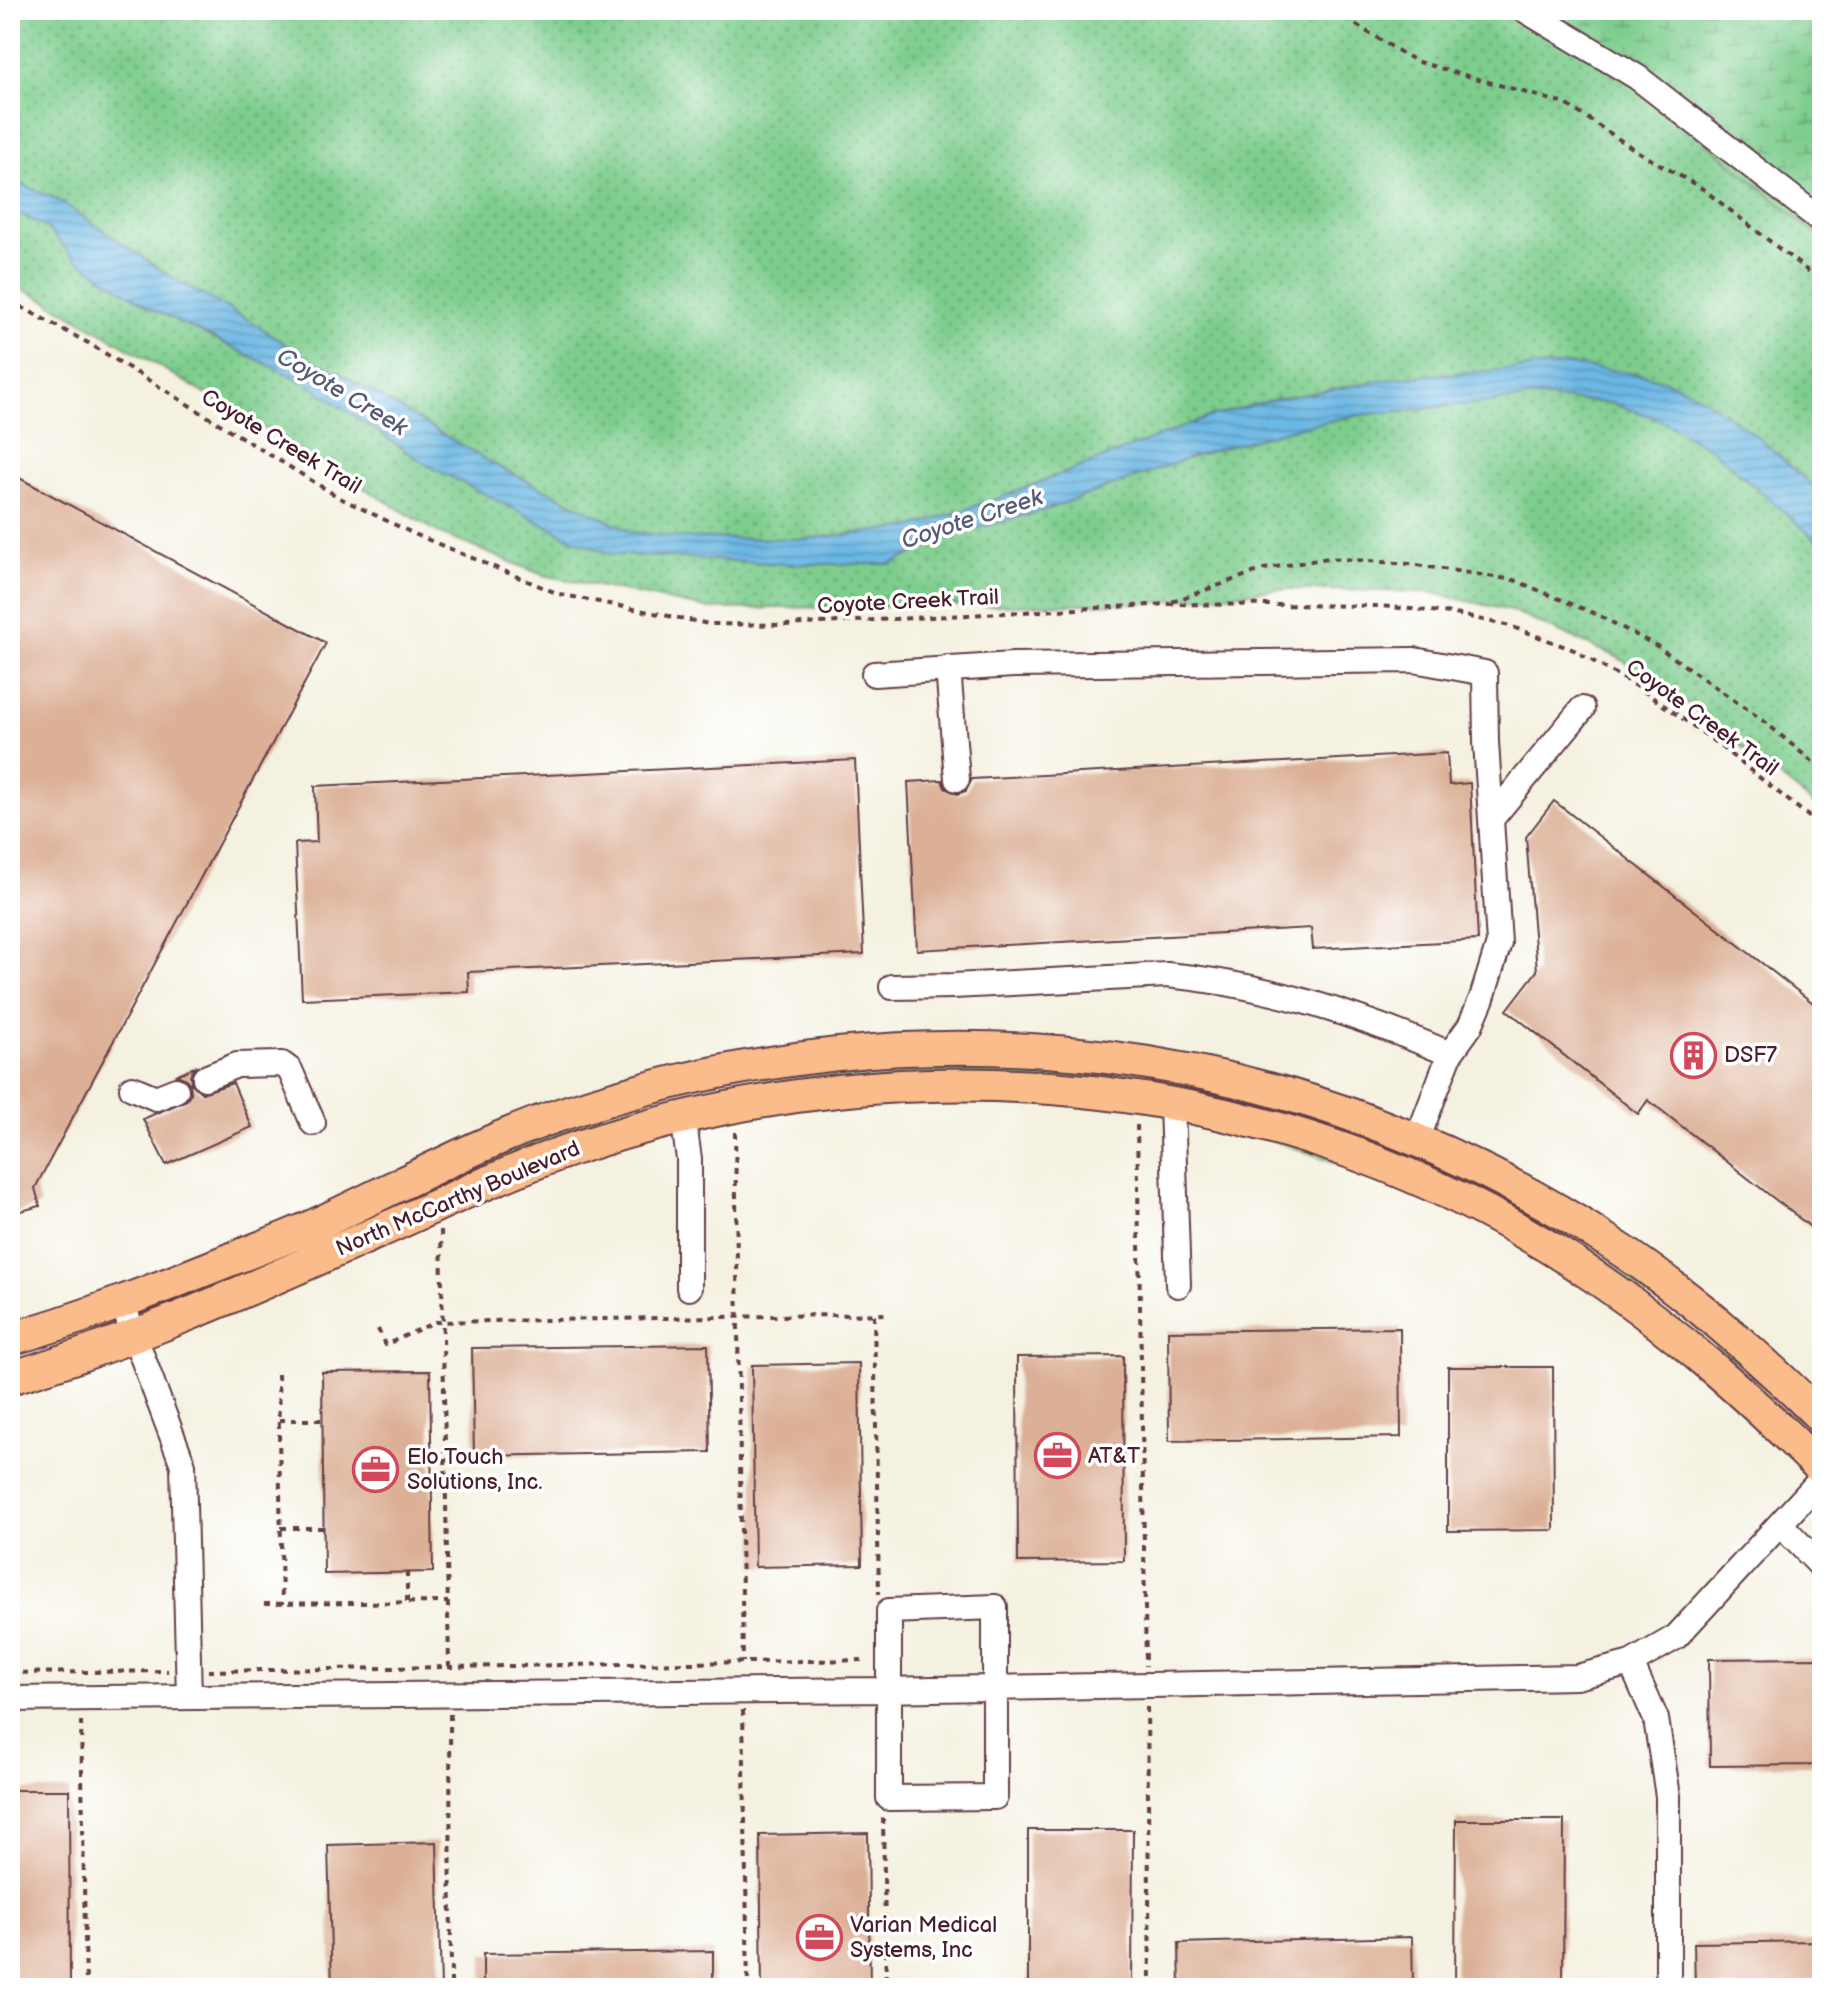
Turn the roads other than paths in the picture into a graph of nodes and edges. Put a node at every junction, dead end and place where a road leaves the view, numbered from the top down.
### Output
1 (1525, 10) edge
2 (1822, 221) edge
3 (948, 668) junction
4 (874, 674) dead end
5 (1582, 709) dead end
6 (957, 779) dead end
7 (1492, 818) junction
8 (892, 987) dead end
9 (1450, 1054) junction
10 (205, 1078) dead end
11 (132, 1088) dead end
12 (176, 1090) dead end
13 (1172, 1116) junction
14 (313, 1123) dead end
15 (685, 1130) junction
16 (1417, 1140) junction
17 (1178, 1285) dead end
18 (689, 1288) dead end
19 (122, 1303) junction
20 (134, 1337) junction
21 (10, 1339) edge
22 (10, 1378) edge
23 (1822, 1418) edge
24 (1822, 1469) edge
25 (1822, 1478) edge
26 (1781, 1525) junction
27 (1822, 1567) edge
28 (1631, 1663) junction
29 (995, 1688) junction
30 (890, 1689) junction
31 (189, 1697) junction
32 (10, 1699) edge
33 (1668, 1988) edge

1 - 2 lane
3 - 4 lane
3 - 6 lane
3 - 7 lane
5 - 7 lane
7 - 9 lane
8 - 9 lane
9 - 16 lane
10 - 14 lane
11 - 12 lane
13 - 15 main road, North McCarthy Boulevard
13 - 17 lane
13 - 24 main road, North McCarthy Boulevard
15 - 18 lane
15 - 20 main road, North McCarthy Boulevard
16 - 19 main road, North McCarthy Boulevard
16 - 23 main road, North McCarthy Boulevard
19 - 20 lane
19 - 21 main road, North McCarthy Boulevard
20 - 22 main road, North McCarthy Boulevard
20 - 31 lane
25 - 26 lane
26 - 27 lane
26 - 28 lane
28 - 29 lane
28 - 33 lane
29 - 30 lane
29 - 30 lane
29 - 30 lane
30 - 31 lane
31 - 32 lane

